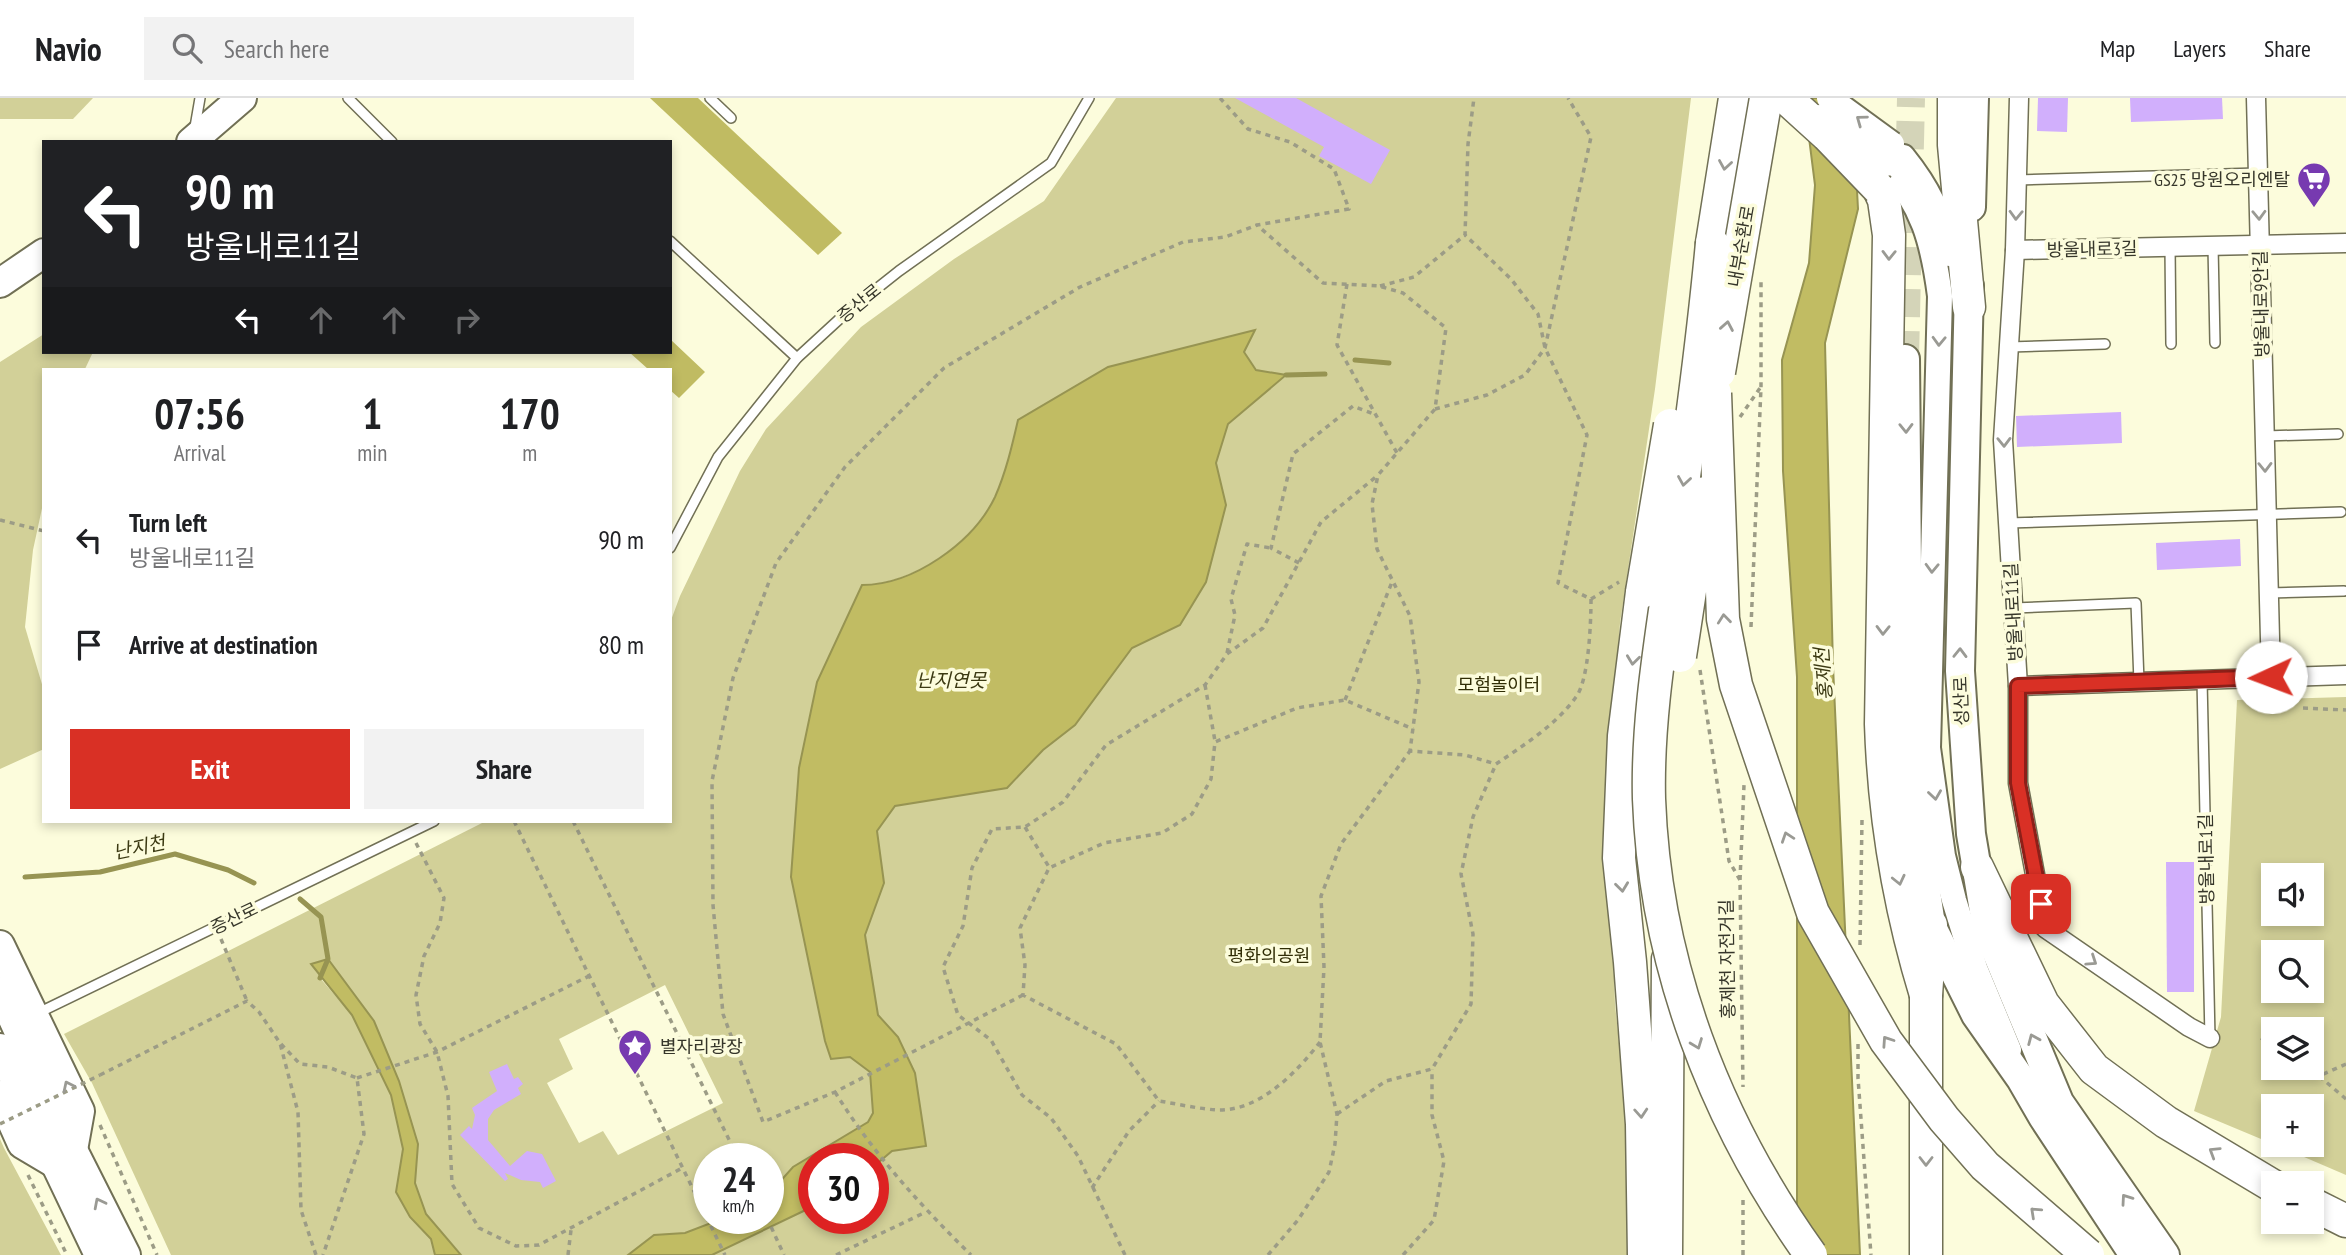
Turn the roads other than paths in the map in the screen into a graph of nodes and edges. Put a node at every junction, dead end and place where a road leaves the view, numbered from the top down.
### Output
1 (200, 98) edge
2 (242, 98) edge
3 (348, 98) edge
4 (710, 98) edge
5 (1089, 98) edge
6 (1735, 98) edge
7 (1766, 98) edge
8 (1786, 98) edge
9 (1829, 98) edge
10 (1954, 98) edge
11 (1974, 98) edge
12 (2019, 98) edge
13 (2256, 98) edge
14 (731, 118) dead end
15 (191, 140) edge
16 (192, 140) edge
17 (390, 140) edge
18 (1886, 165) junction
19 (2258, 173) junction
20 (2017, 180) junction
21 (672, 243) edge
22 (1713, 243) junction
23 (2346, 243) edge
24 (2213, 246) junction
25 (2260, 246) junction
26 (2169, 247) junction
27 (2015, 250) junction
28 (42, 254) edge
29 (0, 283) edge
30 (1969, 307) junction
31 (2215, 343) dead end
32 (2105, 344) dead end
33 (2171, 344) dead end
34 (2009, 346) junction
35 (797, 358) junction
36 (1905, 359) tunnel mouth
37 (1715, 393) junction
38 (2338, 434) dead end
39 (2265, 436) junction
40 (1967, 443) junction
41 (2341, 512) dead end
42 (2267, 514) junction
43 (2008, 523) junction
44 (672, 544) edge
45 (2344, 591) dead end
46 (2269, 593) junction
47 (2013, 608) junction
48 (2346, 675) edge
49 (2271, 677) junction
50 (2202, 680) junction
51 (2139, 682) junction
52 (2018, 686) junction
53 (430, 823) edge
54 (1977, 867) junction
55 (1931, 925) junction
56 (0, 945) edge
57 (0, 991) edge
58 (1926, 995) junction
59 (34, 1015) junction
60 (2210, 1038) joint
61 (0, 1048) edge
62 (2021, 1079) junction
63 (0, 1095) edge
64 (63, 1157) junction
65 (2261, 1179) edge
66 (2324, 1211) edge
67 (2346, 1221) edge
68 (99, 1255) edge
69 (126, 1255) edge
70 (1644, 1255) edge
71 (1666, 1255) edge
72 (1811, 1255) edge
73 (1926, 1255) edge
74 (2088, 1255) edge
75 (2134, 1255) edge
76 (2165, 1255) edge

1 - 15 lane
2 - 16 main road
3 - 17 lane
4 - 14 lane
5 - 35 lane, 증산로
6 -> 22 highway, 내부순환로
37 -> 7 highway, 내부순환로, bridge
8 - 18 highway, bridge
18 -> 9 main road, bridge
10 - 30 highway
11 - 30 main road, 성산로
12 - 20 street, 방울내로11길
13 - 19 street, 방울내로9안길
18 - 40 main road
18 -> 58 highway
18 -> 62 main road
19 - 20 lane
19 -> 25 street, 방울내로9안길
20 -> 27 street, 방울내로11길
21 - 35 lane
22 -> 70 highway, bridge
22 -> 72 highway, bridge
23 - 25 street, 방울내로3길
24 - 25 street, 방울내로3길
24 - 26 street, 방울내로3길
24 - 31 lane
25 - 39 street, 방울내로9안길
26 - 27 street, 방울내로3길
26 - 33 lane
27 - 34 street, 방울내로11길
28 - 29 main road
30 - 40 main road, 성산로
32 - 34 lane
34 -> 43 street, 방울내로11길
35 - 44 lane, 증산로
36 -> 55 main road
37 - 71 highway, bridge
74 -> 37 highway, bridge
38 - 39 lane
39 -> 42 street, 방울내로9안길
54 -> 40 main road, 성산로
41 - 42 lane
42 - 43 lane
42 - 46 street, 방울내로9안길
43 - 47 street, 방울내로11길
45 - 46 lane
46 - 49 street, 방울내로9안길
47 - 51 lane
47 - 52 street, 방울내로11길
48 - 49 street
49 - 50 street
50 - 51 street
50 - 60 lane, 방울내로1길
51 - 52 street
52 -> 60 street, 방울내로11길
53 - 59 lane, 증산로
65 -> 54 highway
76 -> 54 main road, 성산로
55 - 58 highway
55 - 62 main road
56 - 59 main road
57 - 64 main road
58 -> 73 highway
64 -> 59 main road
61 - 64 main road
62 - 75 main road
63 - 64 main road
64 - 68 main road
69 -> 64 main road
66 - 67 highway

